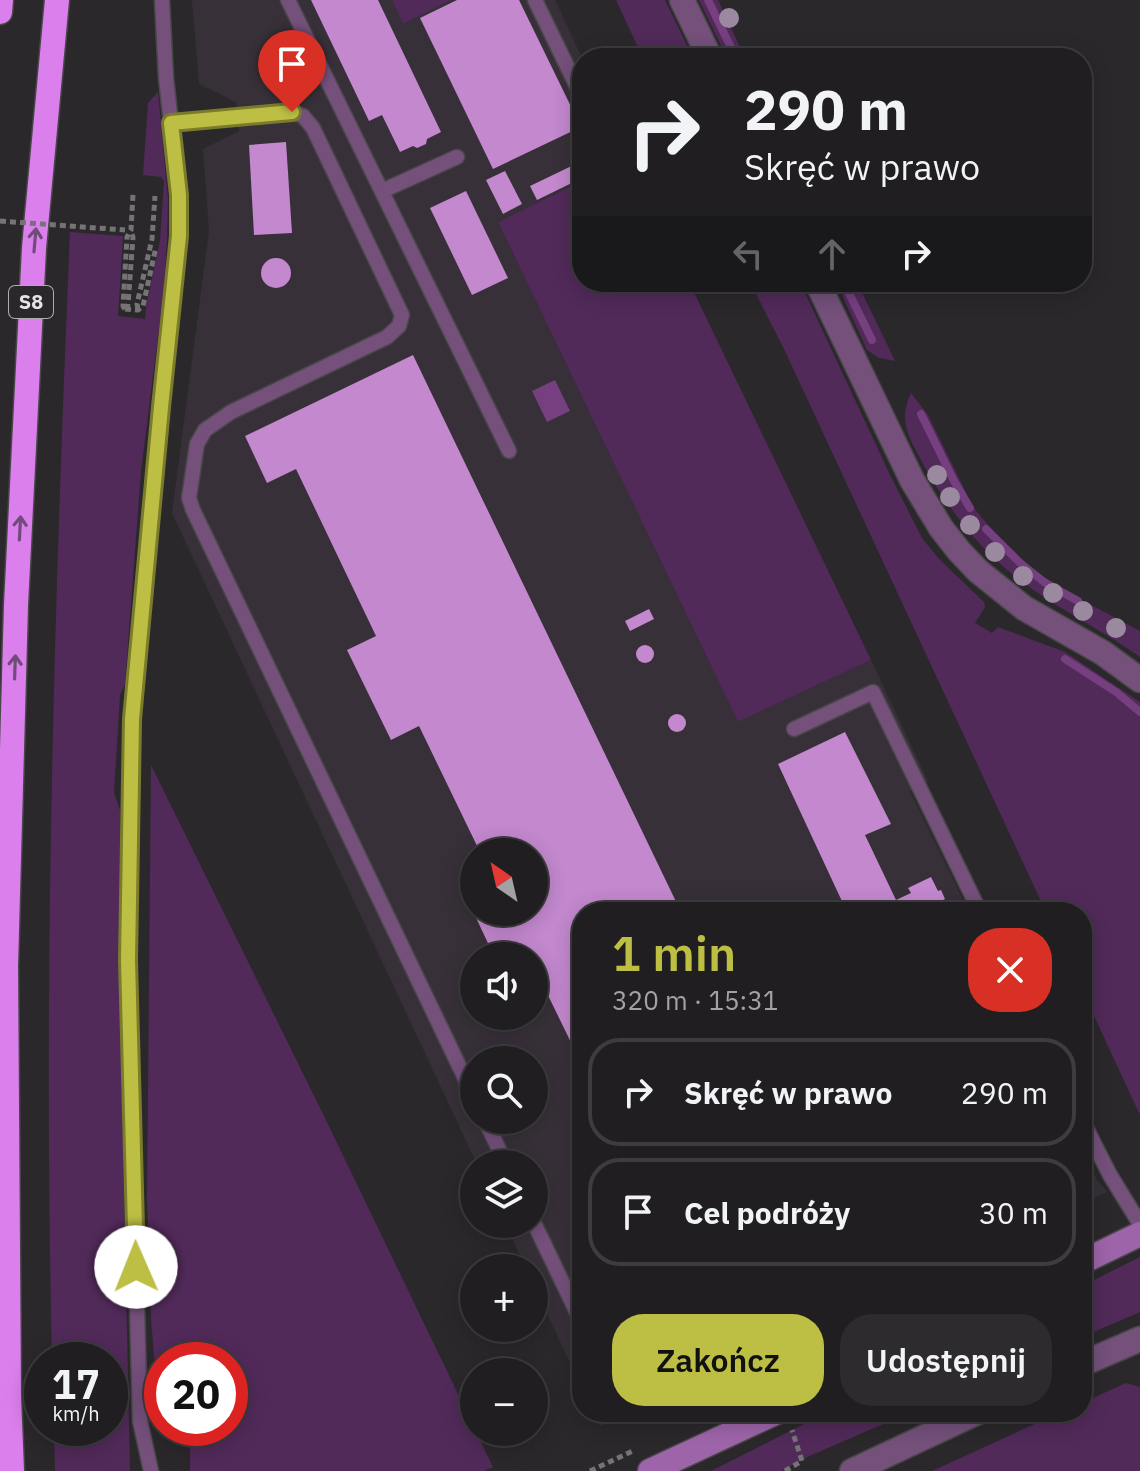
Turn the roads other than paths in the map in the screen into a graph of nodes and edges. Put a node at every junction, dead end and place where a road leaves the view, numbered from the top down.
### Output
1 (1, 0) edge
2 (57, 0) edge
3 (162, 0) edge
4 (288, 0) edge
5 (535, 0) edge
6 (682, 0) edge
7 (0, 12) edge
8 (705, 48) edge
9 (572, 76) edge
10 (171, 123) junction
11 (457, 157) dead end
12 (382, 191) junction
13 (822, 292) edge
14 (509, 451) dead end
15 (1140, 680) edge
16 (794, 729) dead end
17 (975, 902) edge
18 (460, 1068) edge
19 (1092, 1140) edge
20 (1140, 1224) edge
21 (1140, 1234) edge
22 (541, 1238) edge
23 (1092, 1257) edge
24 (572, 1302) edge
25 (1140, 1339) edge
26 (1092, 1360) edge
27 (779, 1422) edge
28 (957, 1422) edge
29 (12, 1471) edge
30 (151, 1471) edge
31 (650, 1471) edge
32 (852, 1471) edge

1 - 7 highway
29 -> 2 highway, S8
3 - 10 lane
4 - 12 lane
5 - 9 lane
6 - 8 street
10 - 18 lane
10 - 30 lane
11 - 12 lane
12 - 14 lane
13 - 15 street
16 - 17 lane
19 - 20 lane
21 - 23 street
22 - 24 lane
25 - 26 street
27 - 31 street
28 - 32 street

